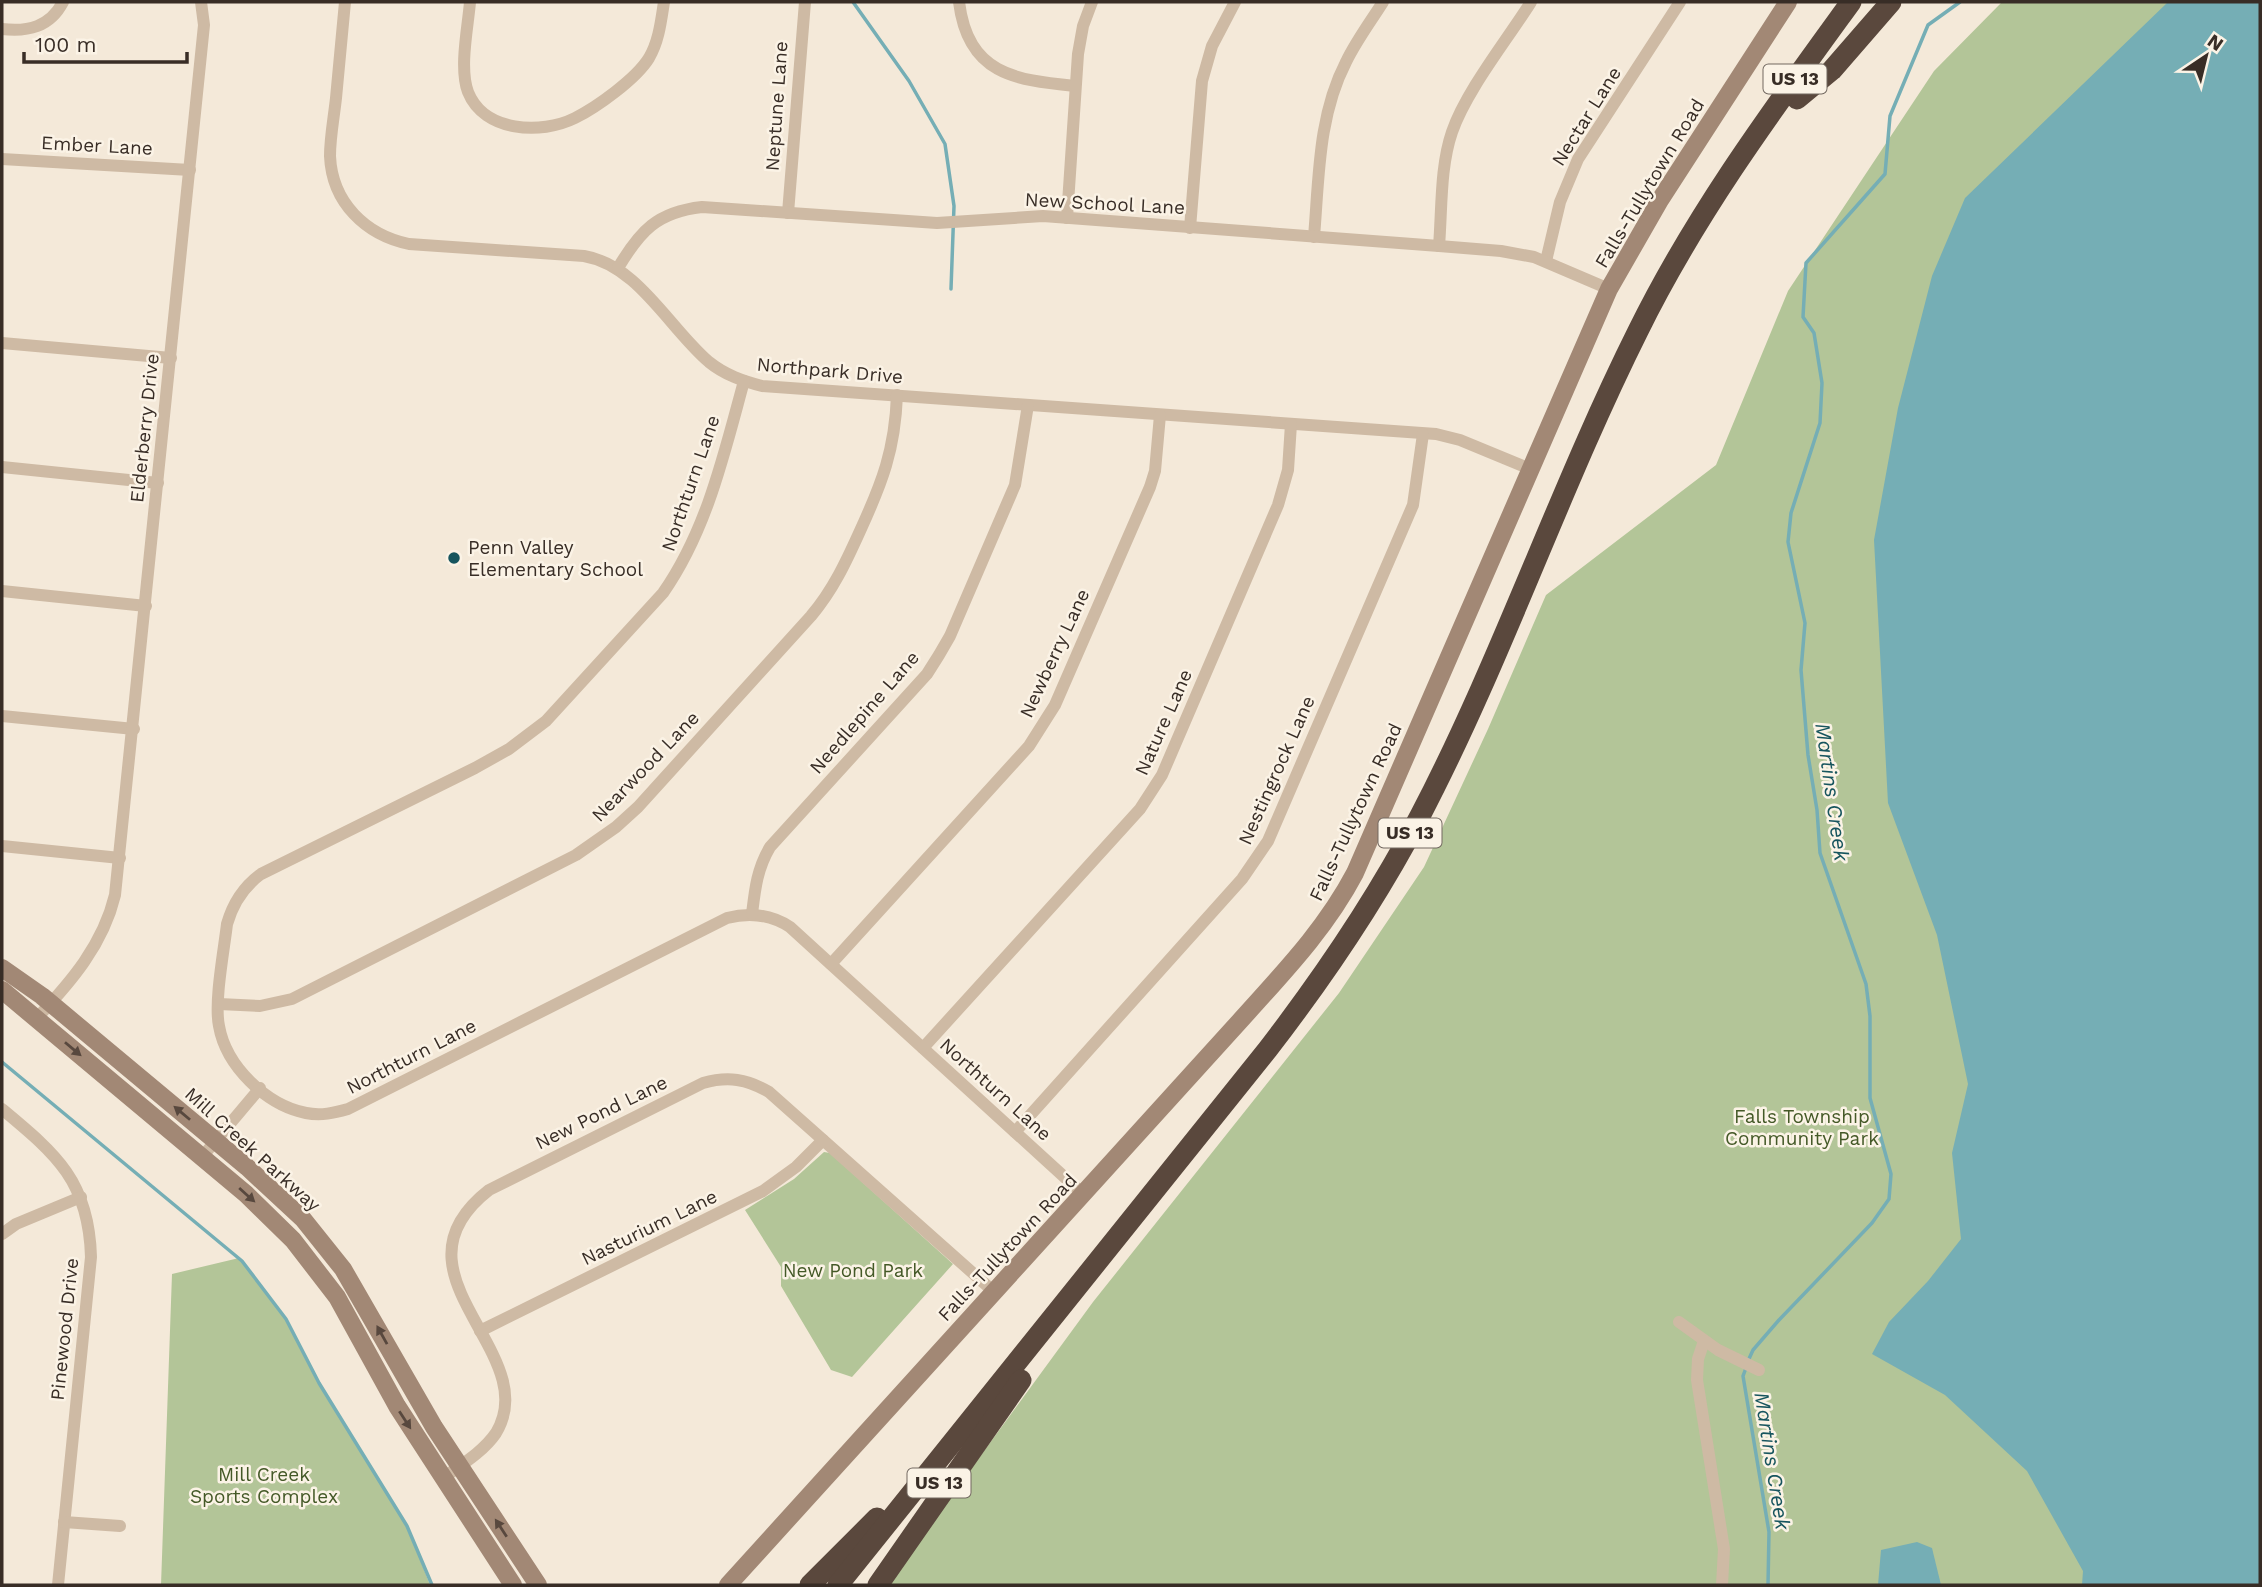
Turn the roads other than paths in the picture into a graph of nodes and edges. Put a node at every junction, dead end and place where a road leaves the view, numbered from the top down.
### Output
1 (63, 2) edge
2 (201, 2) edge
3 (345, 2) edge
4 (470, 2) edge
5 (664, 2) edge
6 (805, 2) edge
7 (958, 2) edge
8 (1092, 2) edge
9 (1235, 2) edge
10 (1383, 2) edge
11 (1531, 2) edge
12 (1680, 2) edge
13 (1788, 2) edge
14 (1834, 2) edge
15 (1851, 2) edge
16 (1868, 2) edge
17 (1891, 2) edge
18 (2, 29) edge
19 (1075, 86) junction
20 (1797, 99) junction
21 (1739, 158) junction
22 (2, 159) edge
23 (190, 170) junction
24 (788, 213) junction
25 (1067, 218) junction
26 (1190, 228) junction
27 (1314, 237) junction
28 (1439, 246) junction
29 (1546, 261) junction
30 (618, 268) junction
31 (1609, 289) junction
32 (2, 343) edge
33 (171, 358) junction
34 (744, 381) junction
35 (897, 396) junction
36 (1028, 405) junction
37 (1160, 415) junction
38 (1291, 424) junction
39 (1423, 434) junction
40 (2, 467) edge
41 (1530, 469) junction
42 (158, 483) junction
43 (2, 592) edge
44 (146, 606) junction
45 (2, 716) edge
46 (134, 729) junction
47 (2, 846) edge
48 (120, 858) junction
49 (752, 914) junction
50 (831, 964) junction
51 (2, 968) edge
52 (2, 990) edge
53 (51, 1003) junction
54 (219, 1004) junction
55 (36, 1019) junction
56 (923, 1048) junction
57 (260, 1088) junction
58 (2, 1110) edge
59 (1015, 1132) junction
60 (823, 1140) junction
61 (216, 1141) junction
62 (202, 1157) junction
63 (1083, 1194) junction
64 (81, 1197) junction
65 (2, 1234) edge
66 (993, 1291) junction
67 (1679, 1322) dead end
68 (480, 1331) junction
69 (1704, 1341) junction
70 (1759, 1370) dead end
71 (1021, 1380) junction
72 (959, 1434) junction
73 (459, 1466) junction
74 (443, 1478) junction
75 (64, 1522) junction
76 (120, 1527) dead end
77 (58, 1585) edge
78 (513, 1585) edge
79 (538, 1585) edge
80 (728, 1585) edge
81 (810, 1585) edge
82 (838, 1585) edge
83 (856, 1585) edge
84 (878, 1585) edge
85 (1723, 1585) edge

1 - 18 street
2 - 23 street, Elderberry Drive
3 - 30 street, Northpark Drive
4 - 5 street
6 - 24 street, Neptune Lane
7 - 19 street
8 - 19 street
9 - 26 street
10 - 27 street
11 - 28 street
12 - 29 street, Nectar Lane
13 - 31 street, Falls-Tullytown Road
14 - 21 highway
15 - 21 highway, US 13
16 - 20 highway, US 13
17 - 20 highway
19 - 25 street
20 - 71 highway, US 13
21 - 72 highway, US 13
22 - 23 street, Ember Lane
23 - 33 street, Elderberry Drive
24 - 25 street, New School Lane
24 - 30 street, New School Lane
25 - 26 street, New School Lane
26 - 27 street, New School Lane
27 - 28 street, New School Lane
28 - 29 street, New School Lane
29 - 31 street, New School Lane
30 - 34 street, Northpark Drive
31 - 41 street, Falls-Tullytown Road
32 - 33 street
33 - 42 street, Elderberry Drive
34 - 35 street, Northpark Drive
34 - 54 street, Northturn Lane
35 - 36 street, Northpark Drive
35 - 54 street, Nearwood Lane
36 - 37 street, Northpark Drive
36 - 49 street, Needlepine Lane
37 - 38 street, Northpark Drive
37 - 50 street, Newberry Lane
38 - 39 street, Northpark Drive
38 - 56 street, Nature Lane
39 - 41 street, Northpark Drive
39 - 59 street, Nestingrock Lane
40 - 42 street
41 - 63 street, Falls-Tullytown Road
42 - 44 street, Elderberry Drive
43 - 44 street
44 - 46 street, Elderberry Drive
45 - 46 street
46 - 48 street, Elderberry Drive
47 - 48 street
48 - 53 street, Elderberry Drive
49 - 50 street, Northturn Lane
49 - 57 street, Northturn Lane
50 - 56 street, Northturn Lane
51 - 53 street, Mill Creek Parkway
52 - 55 street, Mill Creek Parkway
53 - 55 street, Elderberry Drive
61 -> 53 street, Mill Creek Parkway
54 - 57 street, Northturn Lane
55 -> 62 street, Mill Creek Parkway
56 - 59 street, Northturn Lane
57 - 61 street
58 - 64 street, Pinewood Drive
59 - 63 street, Northturn Lane
60 - 66 street, New Pond Lane
60 - 68 street, Nasturium Lane
60 - 68 street, New Pond Lane
61 - 62 street
73 -> 61 street, Mill Creek Parkway
62 -> 74 street, Mill Creek Parkway
63 - 66 street, Falls-Tullytown Road
64 - 65 street
64 - 75 street, Pinewood Drive
66 - 80 street, Falls-Tullytown Road
67 - 69 street
68 - 73 street, New Pond Lane
69 - 70 street
69 - 85 street
71 - 83 highway, US 13
71 - 84 highway
72 - 81 highway
72 - 82 highway, US 13
73 - 74 street, New Pond Lane
79 -> 73 street, Mill Creek Parkway
74 - 78 street, Mill Creek Parkway
75 - 76 street
75 - 77 street, Pinewood Drive

